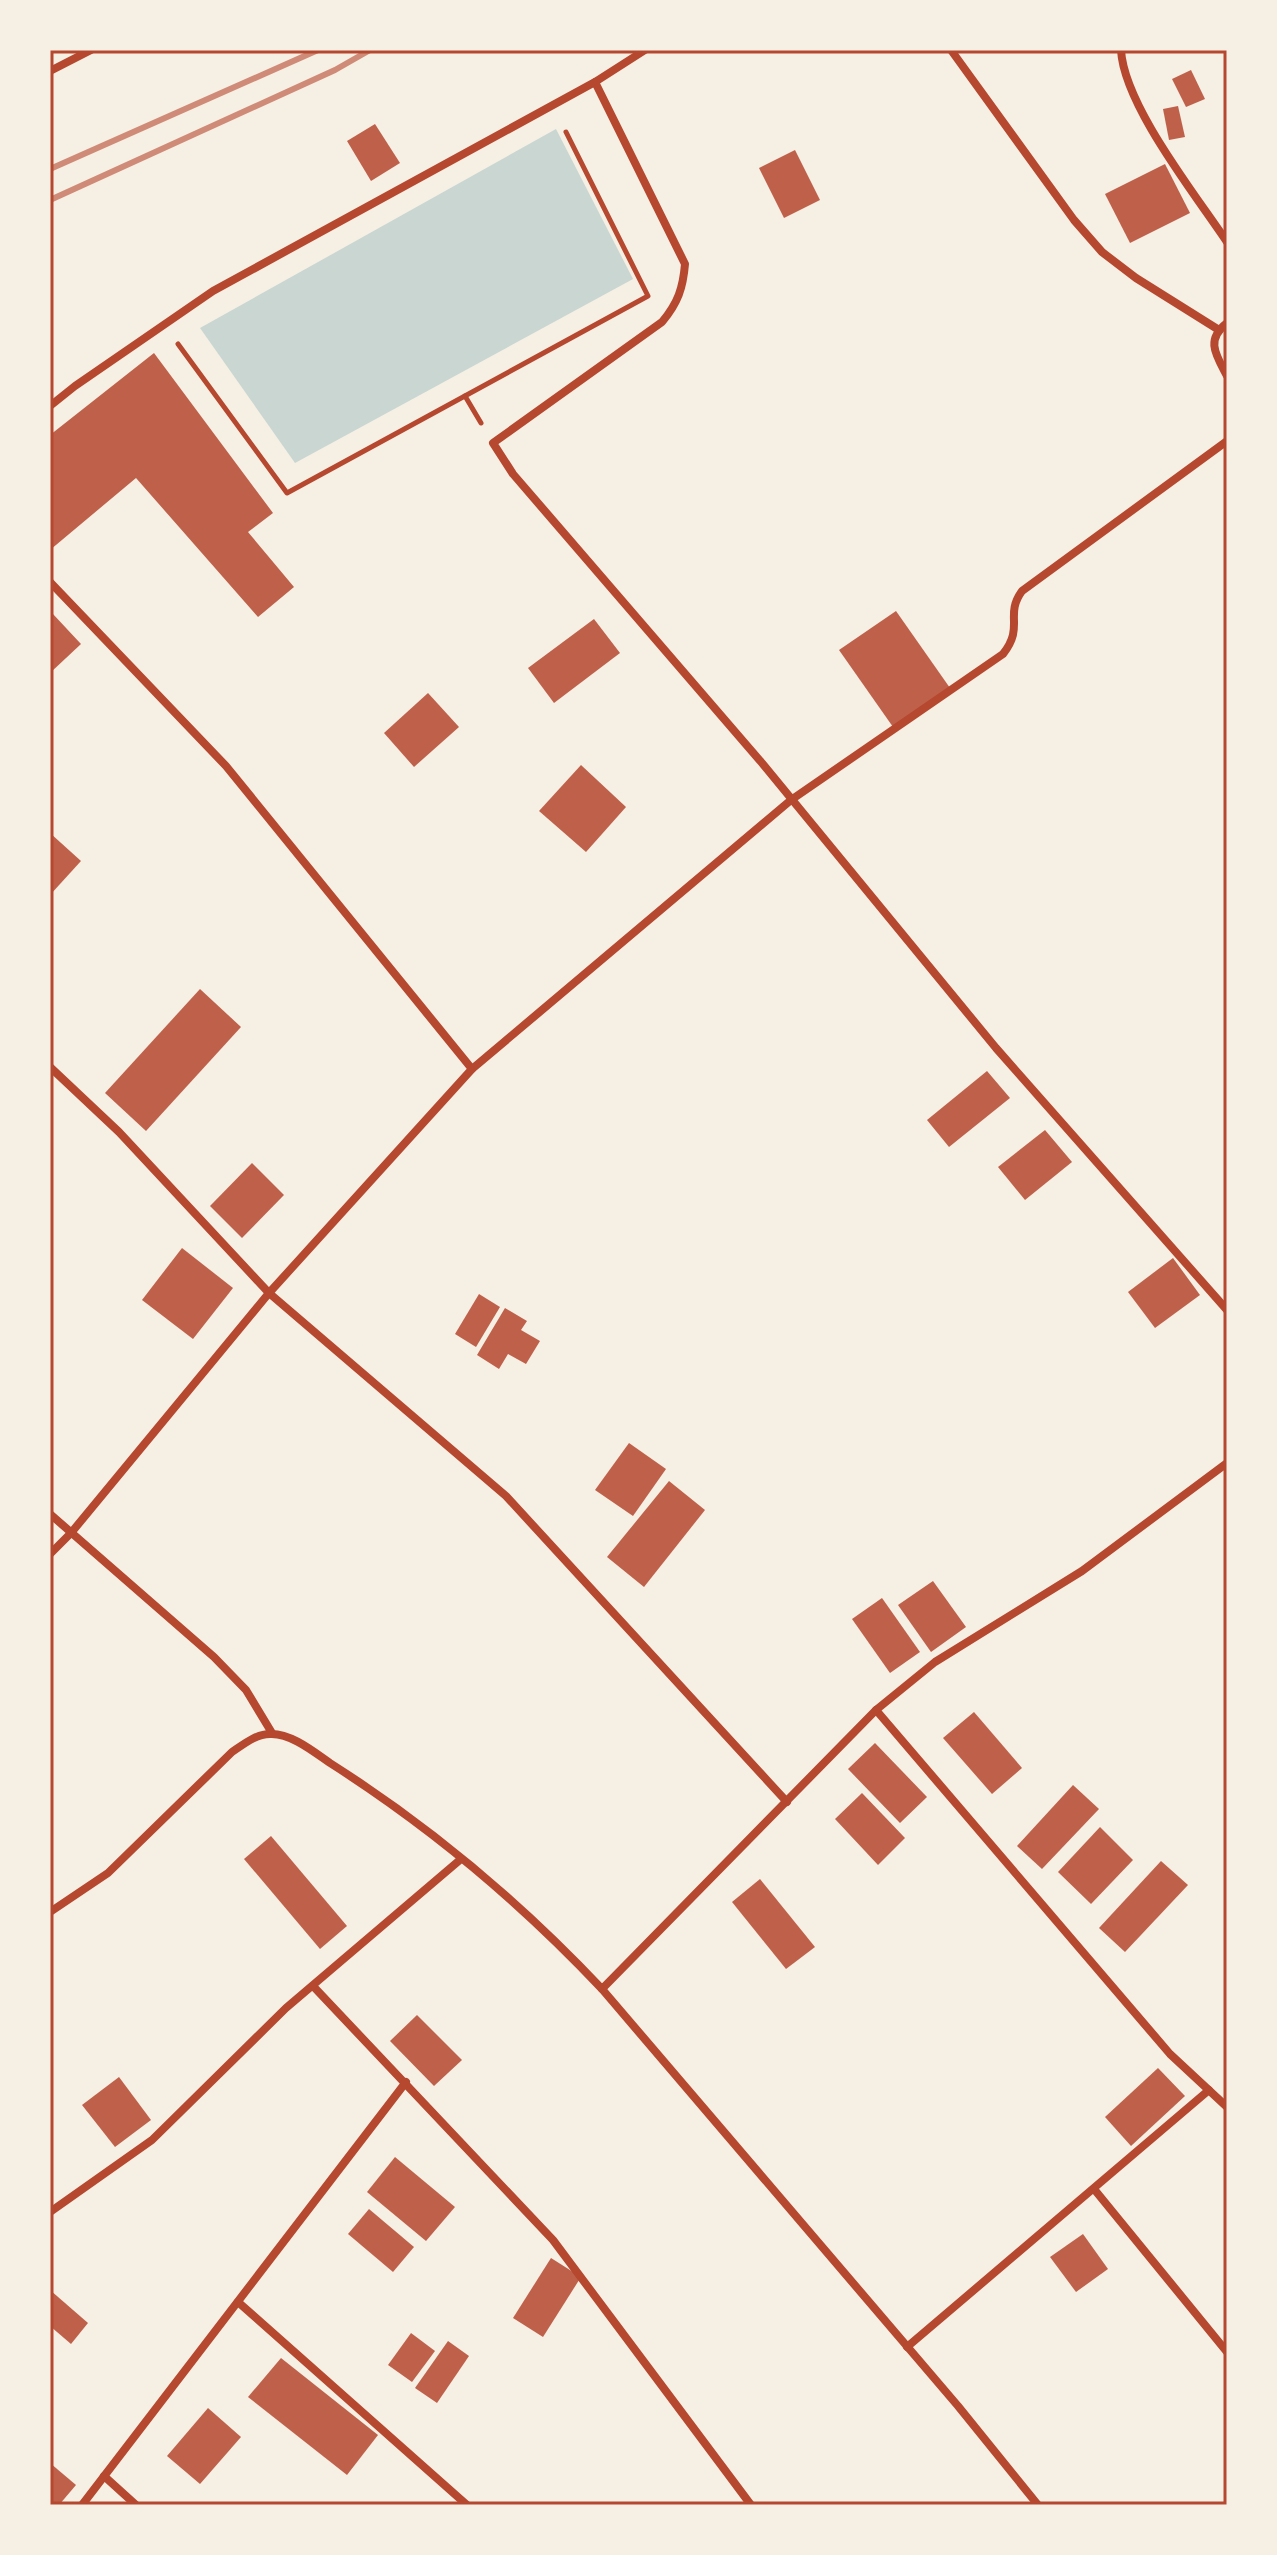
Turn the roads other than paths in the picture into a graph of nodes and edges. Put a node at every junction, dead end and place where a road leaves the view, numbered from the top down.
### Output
1 (91, 50) edge
2 (645, 50) edge
3 (951, 50) edge
4 (1121, 50) edge
5 (50, 71) edge
6 (595, 82) junction
7 (1227, 242) edge
8 (1227, 323) edge
9 (1219, 330) junction
10 (1227, 376) edge
11 (50, 406) edge
12 (487, 433) road end
13 (1227, 441) edge
14 (493, 443) junction
15 (50, 582) edge
16 (791, 800) junction
17 (50, 1067) edge
18 (472, 1069) junction
19 (269, 1293) junction
20 (1227, 1310) edge
21 (1227, 1463) edge
22 (50, 1514) edge
23 (71, 1533) junction
24 (50, 1554) edge
25 (876, 1710) junction
26 (272, 1733) junction
27 (787, 1802) junction
28 (461, 1859) junction
29 (50, 1912) edge
30 (313, 1986) junction
31 (602, 1989) junction
32 (406, 2082) junction
33 (1209, 2090) junction
34 (1227, 2107) edge
35 (1094, 2189) junction
36 (50, 2212) edge
37 (238, 2302) junction
38 (907, 2347) junction
39 (1227, 2352) edge
40 (104, 2476) junction
41 (82, 2505) edge
42 (136, 2505) edge
43 (467, 2505) edge
44 (751, 2505) edge
45 (1038, 2505) edge

1 - 5 street
2 - 6 street
3 - 9 street
4 - 7 street
6 - 11 street
6 - 14 street
8 - 9 street
9 - 10 street
12 - 14 street
13 - 16 street
14 - 16 street
15 - 18 street
16 - 18 street
16 - 20 street
17 - 19 street
18 - 19 street
19 - 23 street
19 - 27 street
21 - 25 street
22 - 23 street
23 - 24 street
23 - 26 street
25 - 27 street
25 - 33 street
26 - 28 street
26 - 29 street
27 - 31 street
28 - 30 street
28 - 31 street
30 - 32 street
30 - 36 street
31 - 38 street
32 - 37 street
32 - 44 street
33 - 34 street
33 - 35 street
35 - 38 street
35 - 39 street
37 - 40 street
37 - 43 street
38 - 45 street
40 - 41 street
40 - 42 street

